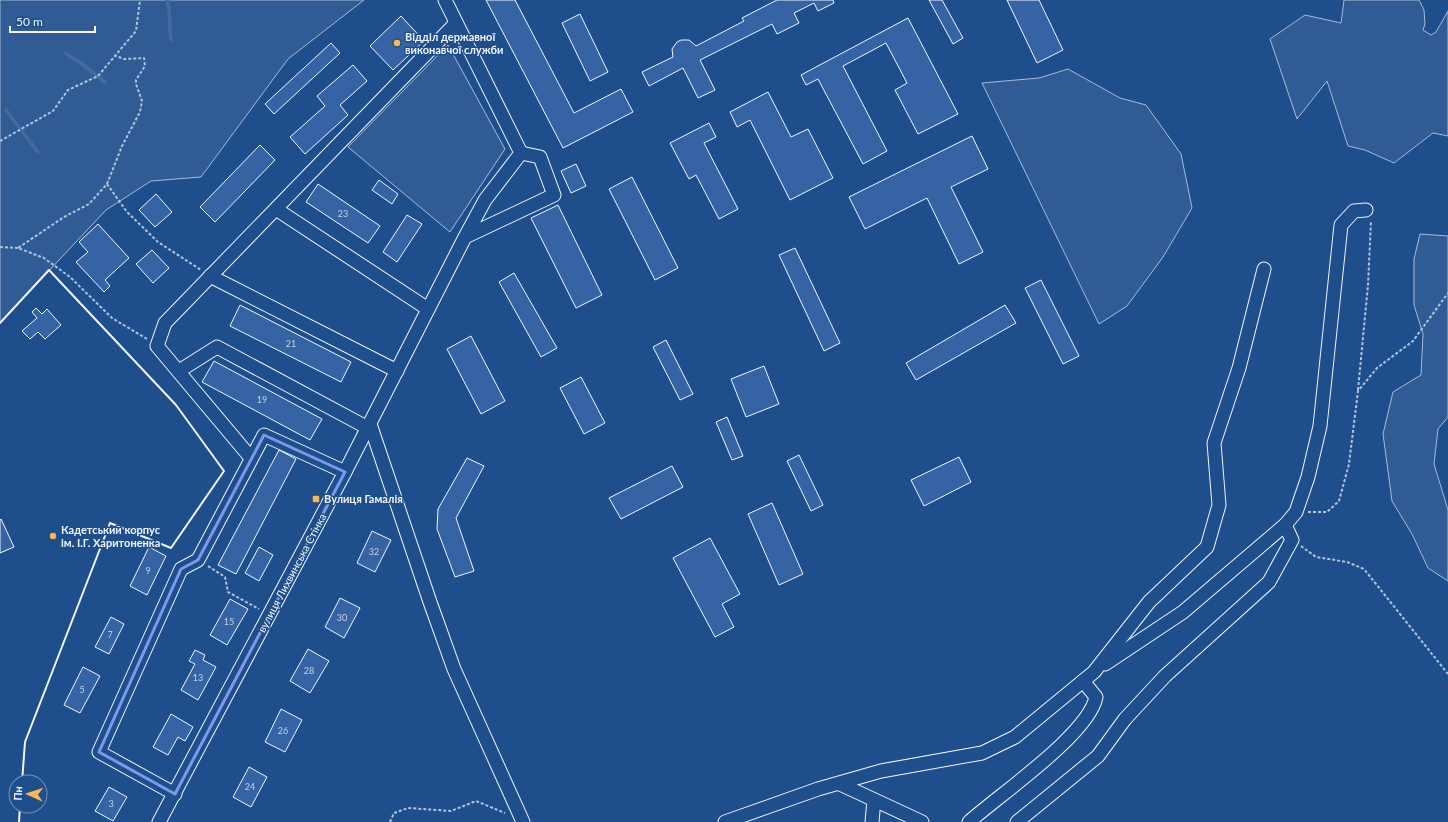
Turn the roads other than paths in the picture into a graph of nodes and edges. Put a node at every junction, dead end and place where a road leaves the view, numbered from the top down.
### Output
1 (445, 0) edge
2 (456, 23) junction
3 (521, 154) junction
4 (276, 209) junction
5 (1366, 210) road end
6 (465, 237) junction
7 (1264, 269) dead end
8 (210, 276) junction
9 (428, 309) junction
10 (179, 371) junction
11 (397, 371) junction
12 (369, 426) junction
13 (252, 458) junction
14 (345, 472) junction
15 (1285, 525) junction
16 (1094, 672) junction
17 (1083, 682) junction
18 (840, 784) junction
19 (174, 794) junction
20 (874, 800) junction
21 (522, 821) edge
22 (159, 822) edge
23 (725, 822) edge
24 (872, 822) edge
25 (922, 822) edge
26 (969, 822) edge
27 (1017, 822) edge

1 - 2 street
2 - 3 street
2 - 4 street
3 - 6 street, вулиця Лихвинська Стінка
3 - 6 street
4 - 8 street
4 - 9 street
5 - 15 street
6 - 9 street, вулиця Лихвинська Стінка
7 - 16 street
8 - 10 street
8 - 11 street
9 - 11 street, вулиця Лихвинська Стінка
10 - 12 street
10 - 13 street
11 - 12 street, вулиця Лихвинська Стінка
12 - 14 street, вулиця Лихвинська Стінка
12 - 21 street
13 - 14 street
13 - 19 street
14 - 19 street, вулиця Лихвинська Стінка
15 - 16 street
15 - 27 street
16 - 17 street
17 - 18 street
17 - 26 street
18 - 20 street
18 - 23 street
19 - 22 street, вулиця Лихвинська Стінка
20 - 24 street
20 - 25 street

